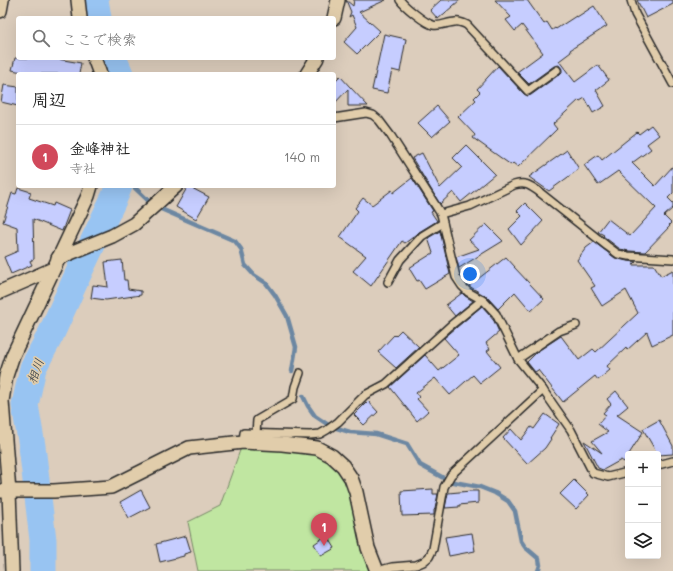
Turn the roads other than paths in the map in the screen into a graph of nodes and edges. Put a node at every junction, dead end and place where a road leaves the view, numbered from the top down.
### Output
1 (2, 0) edge
2 (78, 0) edge
3 (338, 0) edge
4 (400, 0) edge
5 (631, 0) edge
6 (0, 11) edge
7 (80, 16) edge
8 (334, 16) edge
9 (95, 60) edge
10 (316, 60) edge
11 (557, 70) dead end
12 (99, 72) edge
13 (308, 72) edge
14 (673, 84) edge
15 (336, 118) edge
16 (90, 188) edge
17 (174, 188) edge
18 (441, 214) junction
19 (443, 223) junction
20 (673, 259) edge
21 (60, 260) junction
22 (388, 282) dead end
23 (0, 292) edge
24 (482, 300) junction
25 (576, 325) dead end
26 (518, 359) junction
27 (300, 373) dead end
28 (543, 390) junction
29 (256, 433) junction
30 (243, 442) junction
31 (673, 461) edge
32 (661, 464) edge
33 (625, 473) edge
34 (10, 491) edge
35 (12, 571) edge
36 (377, 571) edge

1 - 6 street
2 - 7 street
3 - 8 street
4 - 11 lane
5 - 14 lane
9 - 12 street
10 - 13 street
15 - 18 lane
16 - 21 street
17 - 21 street
18 - 19 lane
18 - 20 lane
19 - 22 lane
19 - 24 lane
21 - 23 street
21 - 34 street
24 - 26 lane
24 - 29 lane
25 - 26 lane
26 - 28 lane
27 - 29 lane
28 - 33 lane
28 - 36 lane
29 - 30 lane
30 - 34 street
30 - 36 street
31 - 32 lane
34 - 35 street

